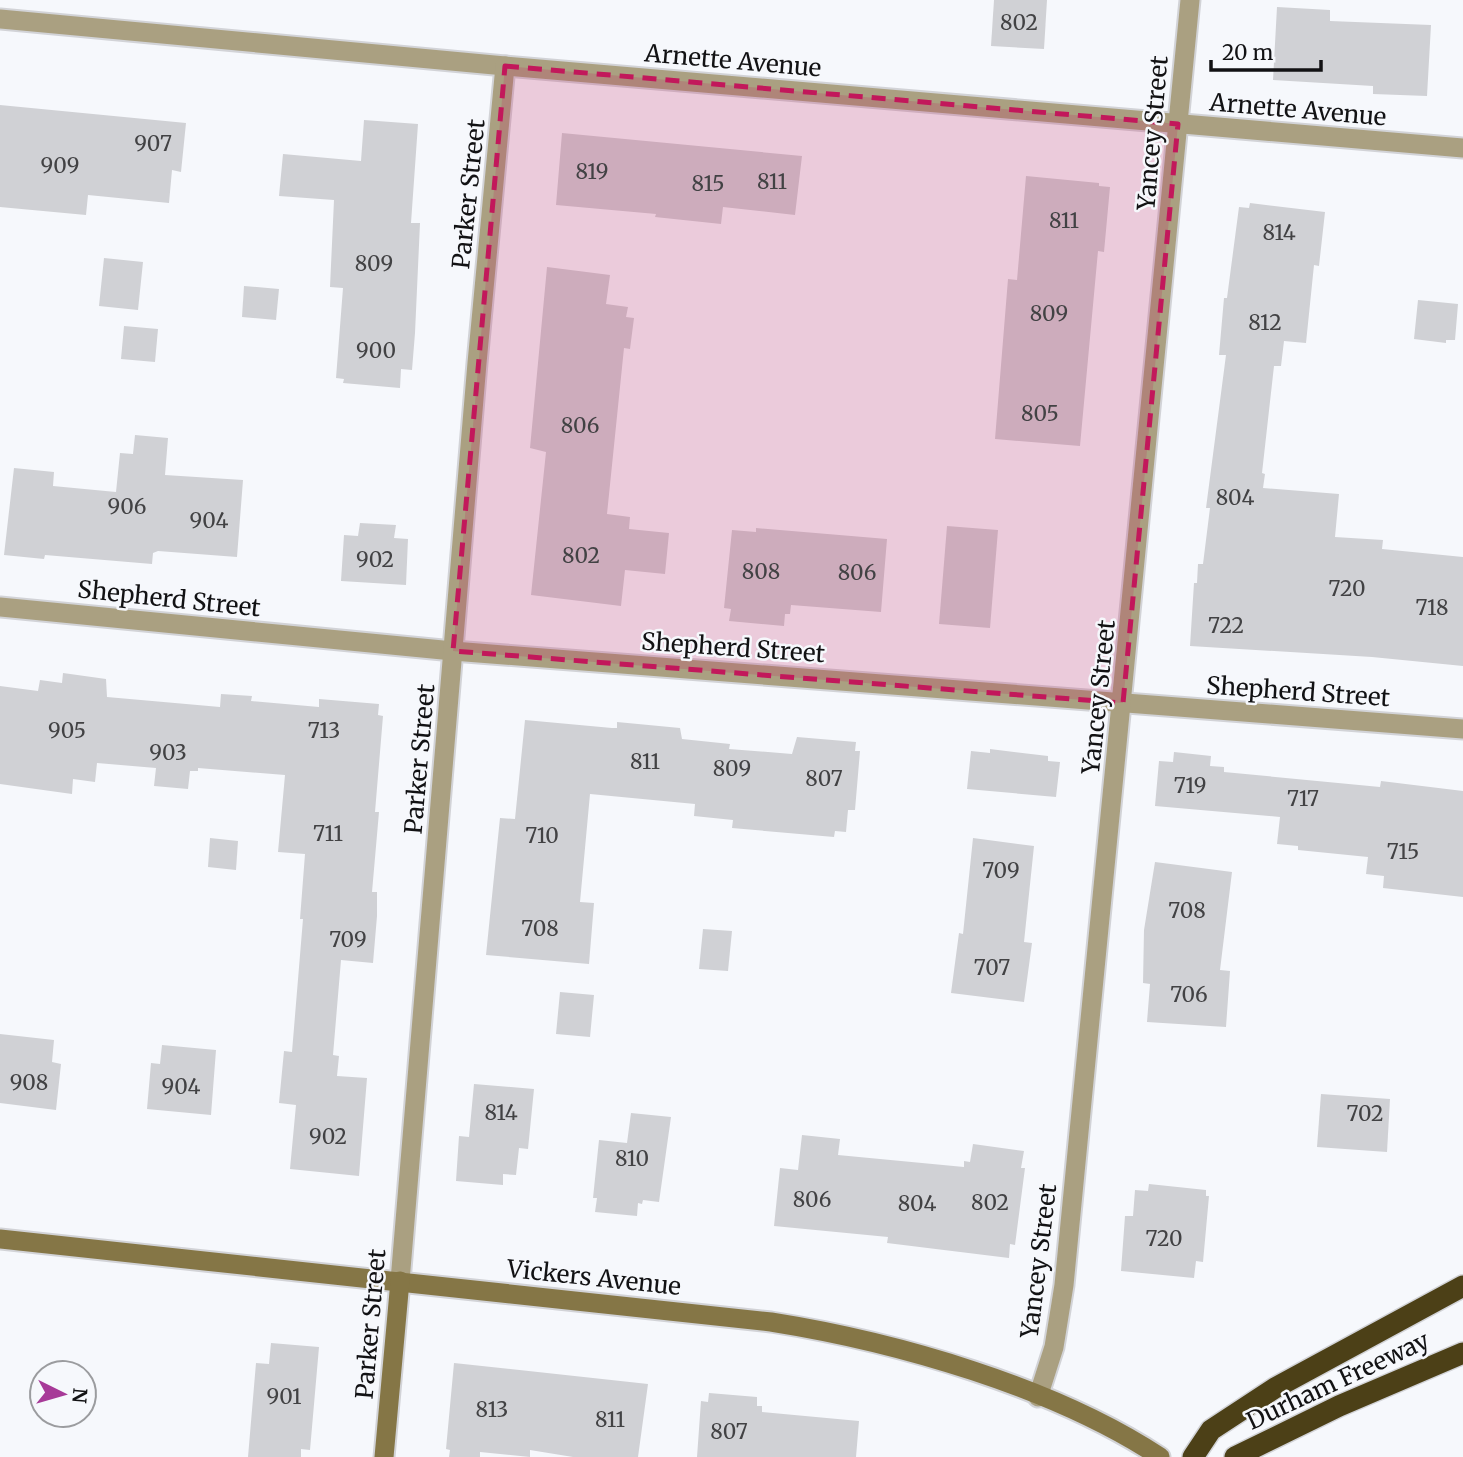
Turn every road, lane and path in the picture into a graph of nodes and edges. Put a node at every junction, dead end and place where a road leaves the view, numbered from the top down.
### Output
1 (1190, 0) edge
2 (0, 19) edge
3 (505, 66) junction
4 (1178, 124) junction
5 (1463, 148) edge
6 (0, 607) edge
7 (453, 651) junction
8 (1123, 703) junction
9 (1463, 729) edge
10 (0, 1239) edge
11 (400, 1281) junction
12 (1463, 1286) edge
13 (1463, 1353) edge
14 (1038, 1397) junction
15 (384, 1457) edge
16 (1160, 1457) edge
17 (1193, 1457) edge
18 (1235, 1457) edge

1 - 4 street, Yancey Street
2 - 3 street, Arnette Avenue
3 - 4 street, Arnette Avenue
3 - 7 street, Parker Street
4 - 5 street, Arnette Avenue
4 - 8 street, Yancey Street
6 - 7 street, Shepherd Street
7 - 8 street, Shepherd Street
7 - 11 street, Parker Street
8 - 9 street, Shepherd Street
8 - 14 street, Yancey Street
10 - 11 main road, Vickers Avenue
11 - 14 main road, Vickers Avenue
11 - 15 main road, Parker Street
12 - 17 highway
13 - 18 highway, Durham Freeway
14 - 16 main road, Vickers Avenue

